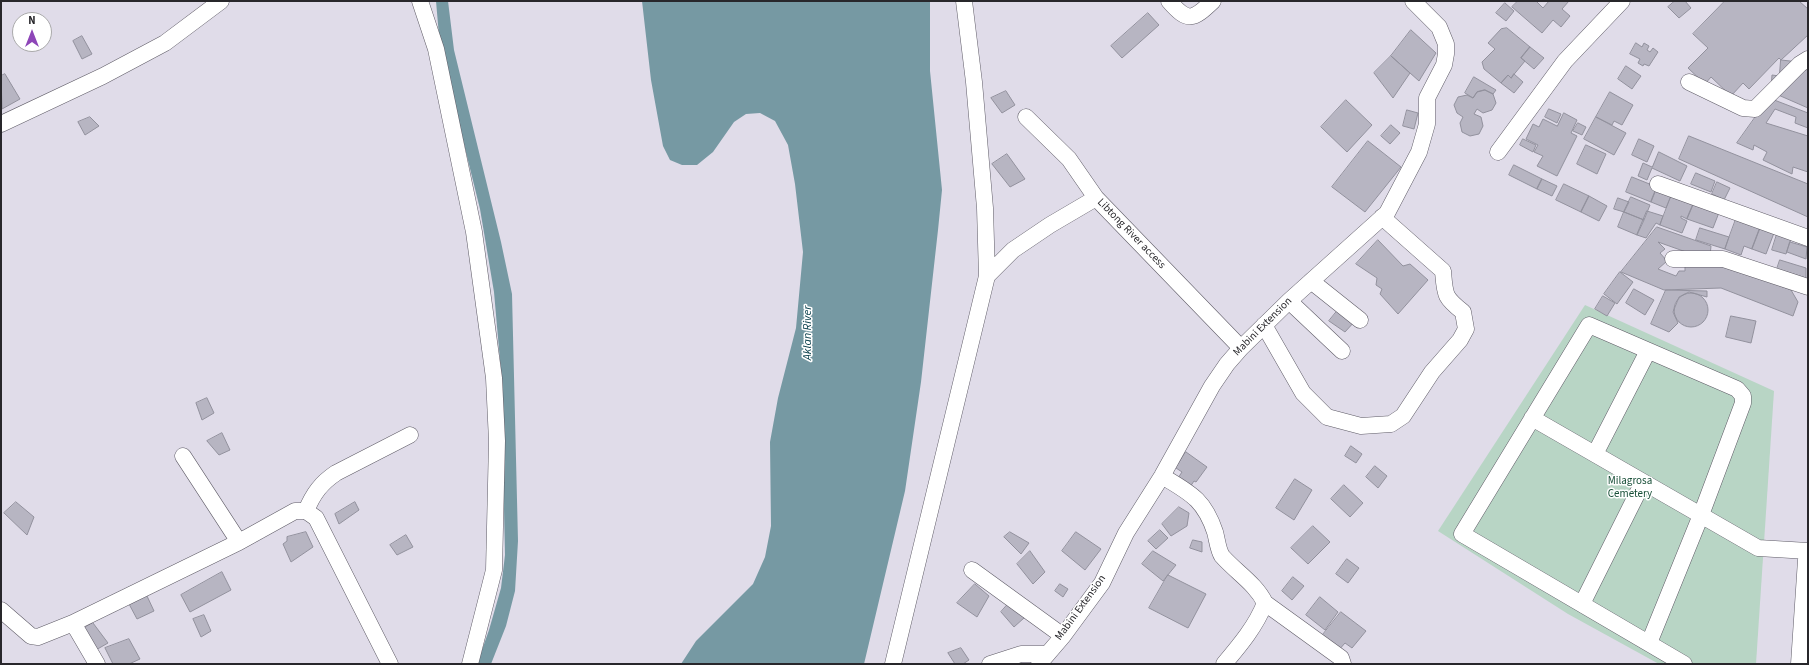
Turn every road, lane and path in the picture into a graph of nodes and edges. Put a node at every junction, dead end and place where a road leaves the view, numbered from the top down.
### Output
1 (221, 1) edge
2 (420, 1) edge
3 (964, 1) edge
4 (1169, 1) edge
5 (1213, 1) edge
6 (1413, 1) edge
7 (1622, 1) edge
8 (1808, 59) edge
9 (1689, 82) dead end
10 (1026, 117) dead end
11 (1, 124) edge
12 (1498, 152) dead end
13 (1658, 184) dead end
14 (1096, 198) junction
15 (1382, 217) junction
16 (1808, 238) edge
17 (1672, 259) dead end
18 (987, 276) junction
19 (1311, 281) junction
20 (1808, 286) edge
21 (1289, 301) junction
22 (1360, 320) dead end
23 (1264, 325) junction
24 (1240, 348) junction
25 (1342, 351) dead end
26 (1648, 351) junction
27 (1532, 418) junction
28 (410, 435) dead end
29 (1595, 454) junction
30 (183, 456) dead end
31 (1162, 476) junction
32 (1643, 482) junction
33 (306, 511) junction
34 (1701, 515) junction
35 (239, 542) junction
36 (1808, 552) edge
37 (1808, 560) edge
38 (972, 570) dead end
39 (1265, 603) junction
40 (1582, 604) junction
41 (1, 610) edge
42 (73, 623) junction
43 (1063, 636) junction
44 (1649, 643) junction
45 (1043, 659) edge
46 (97, 664) edge
47 (390, 664) edge
48 (470, 664) edge
49 (893, 664) edge
50 (990, 664) edge
51 (1224, 664) edge
52 (1343, 664) edge
53 (1684, 664) edge
54 (1801, 664) edge

1 - 11 street
2 - 48 street
3 - 18 street
4 - 5 street
6 - 15 street, Mabini Extension
7 - 12 street
8 - 9 street
10 - 14 street, Libtong River access
13 - 16 street
14 - 18 street
14 - 24 street, Libtong River access
15 - 19 street, Mabini Extension
15 - 23 street
17 - 20 street
18 - 49 street
19 - 21 street, Mabini Extension
19 - 22 street
21 - 23 street, Mabini Extension
21 - 25 street
23 - 24 street, Mabini Extension
24 - 31 street, Mabini Extension
26 - 27 street
26 - 29 street
26 - 34 street
27 - 29 street
27 - 40 street
28 - 33 street
29 - 32 street
30 - 35 street
31 - 39 street
31 - 43 street, Mabini Extension
32 - 34 street
32 - 40 street
33 - 35 street
33 - 47 street
34 - 36 street
34 - 44 street
35 - 42 street
37 - 54 main road
38 - 43 street
39 - 51 street
39 - 52 street
40 - 44 street
41 - 42 street
42 - 46 street
43 - 45 street, Mabini Extension
44 - 53 street
45 - 50 street

